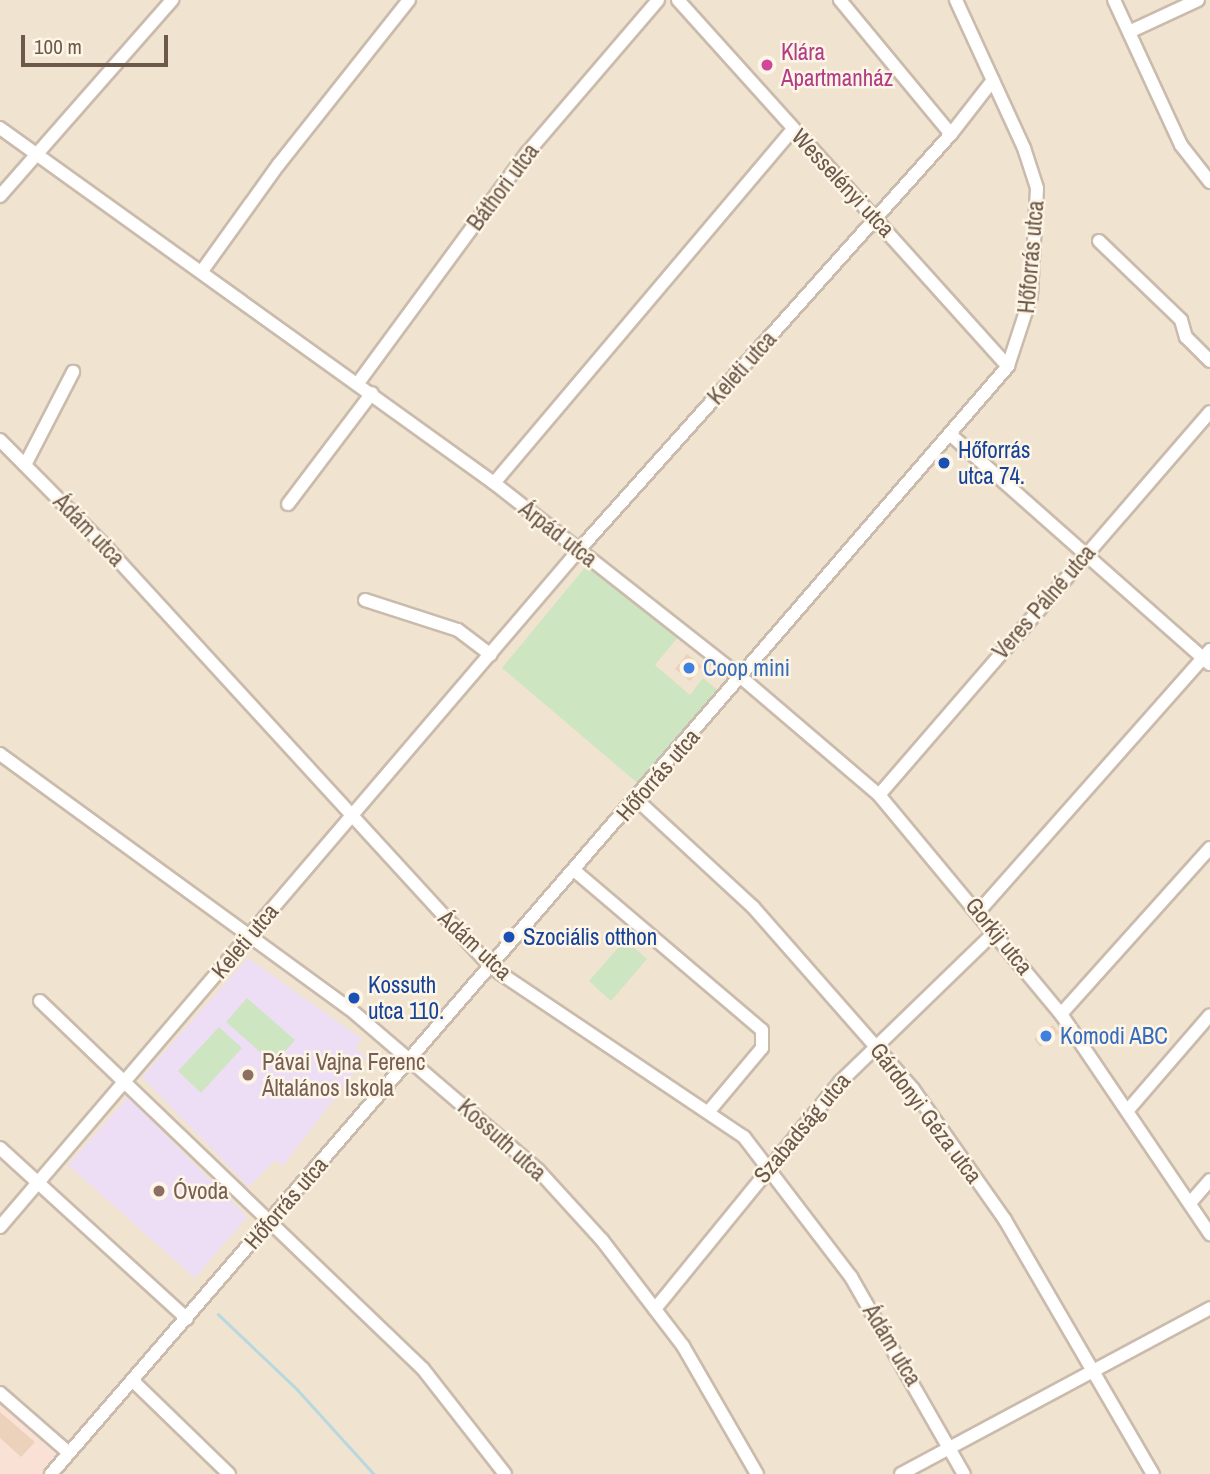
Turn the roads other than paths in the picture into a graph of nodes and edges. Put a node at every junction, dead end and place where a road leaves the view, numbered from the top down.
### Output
1 (172, 0) edge
2 (409, 0) edge
3 (658, 0) edge
4 (678, 0) edge
5 (840, 0) edge
6 (956, 0) edge
7 (1114, 0) edge
8 (1198, 0) edge
9 (1129, 32) junction
10 (993, 80) junction
11 (0, 128) edge
12 (793, 129) junction
13 (951, 134) junction
14 (36, 155) junction
15 (1204, 166) edge
16 (1210, 182) edge
17 (0, 196) edge
18 (877, 217) junction
19 (1099, 241) dead end
20 (202, 271) junction
21 (1210, 361) edge
22 (1008, 366) junction
23 (73, 372) dead end
24 (359, 383) junction
25 (372, 393) junction
26 (1210, 412) edge
27 (952, 436) junction
28 (0, 440) edge
29 (25, 465) junction
30 (494, 483) junction
31 (288, 504) dead end
32 (579, 551) junction
33 (1086, 553) junction
34 (365, 600) dead end
35 (491, 655) junction
36 (1208, 657) edge
37 (742, 678) junction
38 (0, 754) edge
39 (879, 795) junction
40 (637, 800) junction
41 (351, 817) junction
42 (1210, 848) edge
43 (575, 871) junction
44 (980, 910) junction
45 (996, 931) junction
46 (249, 937) junction
47 (491, 967) junction
48 (40, 1001) dead end
49 (1061, 1014) junction
50 (1210, 1015) edge
51 (876, 1045) junction
52 (411, 1059) junction
53 (125, 1082) junction
54 (710, 1110) junction
55 (1128, 1110) junction
56 (0, 1148) edge
57 (767, 1167) junction
58 (1210, 1180) edge
59 (39, 1183) junction
60 (1190, 1203) junction
61 (269, 1223) junction
62 (0, 1227) edge
63 (1210, 1234) edge
64 (1210, 1308) edge
65 (655, 1309) junction
66 (187, 1319) junction
67 (1093, 1368) junction
68 (132, 1380) junction
69 (0, 1393) edge
70 (952, 1448) junction
71 (69, 1453) junction
72 (51, 1474) edge
73 (229, 1474) edge
74 (505, 1474) edge
75 (757, 1474) edge
76 (901, 1474) edge
77 (964, 1474) edge
78 (1153, 1474) edge

1 - 14 street
2 - 20 street
3 - 24 street, Báthori utca
4 - 12 street, Wesselényi utca
5 - 13 street
6 - 10 street, Hőforrás utca
7 - 9 street
8 - 9 street
9 - 15 street
10 - 13 street, Keleti utca
10 - 22 street, Hőforrás utca
11 - 14 street, Árpád utca
12 - 18 street, Wesselényi utca
12 - 30 street
13 - 18 street, Keleti utca
14 - 17 street
14 - 20 street, Árpád utca
15 - 16 street
18 - 22 street, Wesselényi utca
18 - 32 street, Keleti utca
19 - 21 street
20 - 24 street, Árpád utca
22 - 27 street, Hőforrás utca
23 - 29 street
24 - 25 street, Árpád utca
25 - 30 street, Árpád utca
25 - 31 street
26 - 33 street, Veres Pálné utca
27 - 33 street
27 - 37 street, Hőforrás utca
28 - 29 street, Ádám utca
29 - 41 street, Ádám utca
30 - 32 street, Árpád utca
32 - 35 street, Keleti utca
32 - 37 street, Árpád utca
33 - 36 street
33 - 39 street, Veres Pálné utca
34 - 35 street
35 - 41 street, Keleti utca
36 - 44 street
37 - 39 street, Gorkij utca
37 - 40 street, Hőforrás utca
38 - 46 street, Kossuth utca
39 - 44 street, Gorkij utca
40 - 43 street, Hőforrás utca
40 - 51 street, Gárdonyi Géza utca
41 - 46 street, Keleti utca
41 - 47 street, Ádám utca
42 - 49 street
43 - 47 street, Hőforrás utca
43 - 54 street
44 - 45 street, Gorkij utca
45 - 49 street, Gorkij utca
45 - 51 street, Szabadság utca
46 - 52 street, Kossuth utca
46 - 53 street, Keleti utca
47 - 52 street, Hőforrás utca
47 - 54 street, Ádám utca
48 - 53 street
49 - 55 street, Gorkij utca
50 - 55 street
51 - 57 street, Szabadság utca
51 - 67 street, Gárdonyi Géza utca
52 - 61 street, Hőforrás utca
52 - 65 street, Kossuth utca
53 - 59 street, Keleti utca
53 - 61 street
54 - 57 street, Ádám utca
55 - 60 street, Gorkij utca
56 - 59 street
57 - 65 street, Szabadság utca
57 - 70 street, Ádám utca
58 - 60 street
59 - 62 street, Keleti utca
59 - 66 street
60 - 63 street, Gorkij utca
61 - 66 street, Hőforrás utca
61 - 74 street
64 - 67 street
65 - 75 street, Kossuth utca
66 - 68 street, Hőforrás utca
67 - 70 street
67 - 78 street, Gárdonyi Géza utca
68 - 71 street, Hőforrás utca
68 - 73 street
69 - 71 street
70 - 76 street
70 - 77 street, Ádám utca
71 - 72 street, Hőforrás utca

